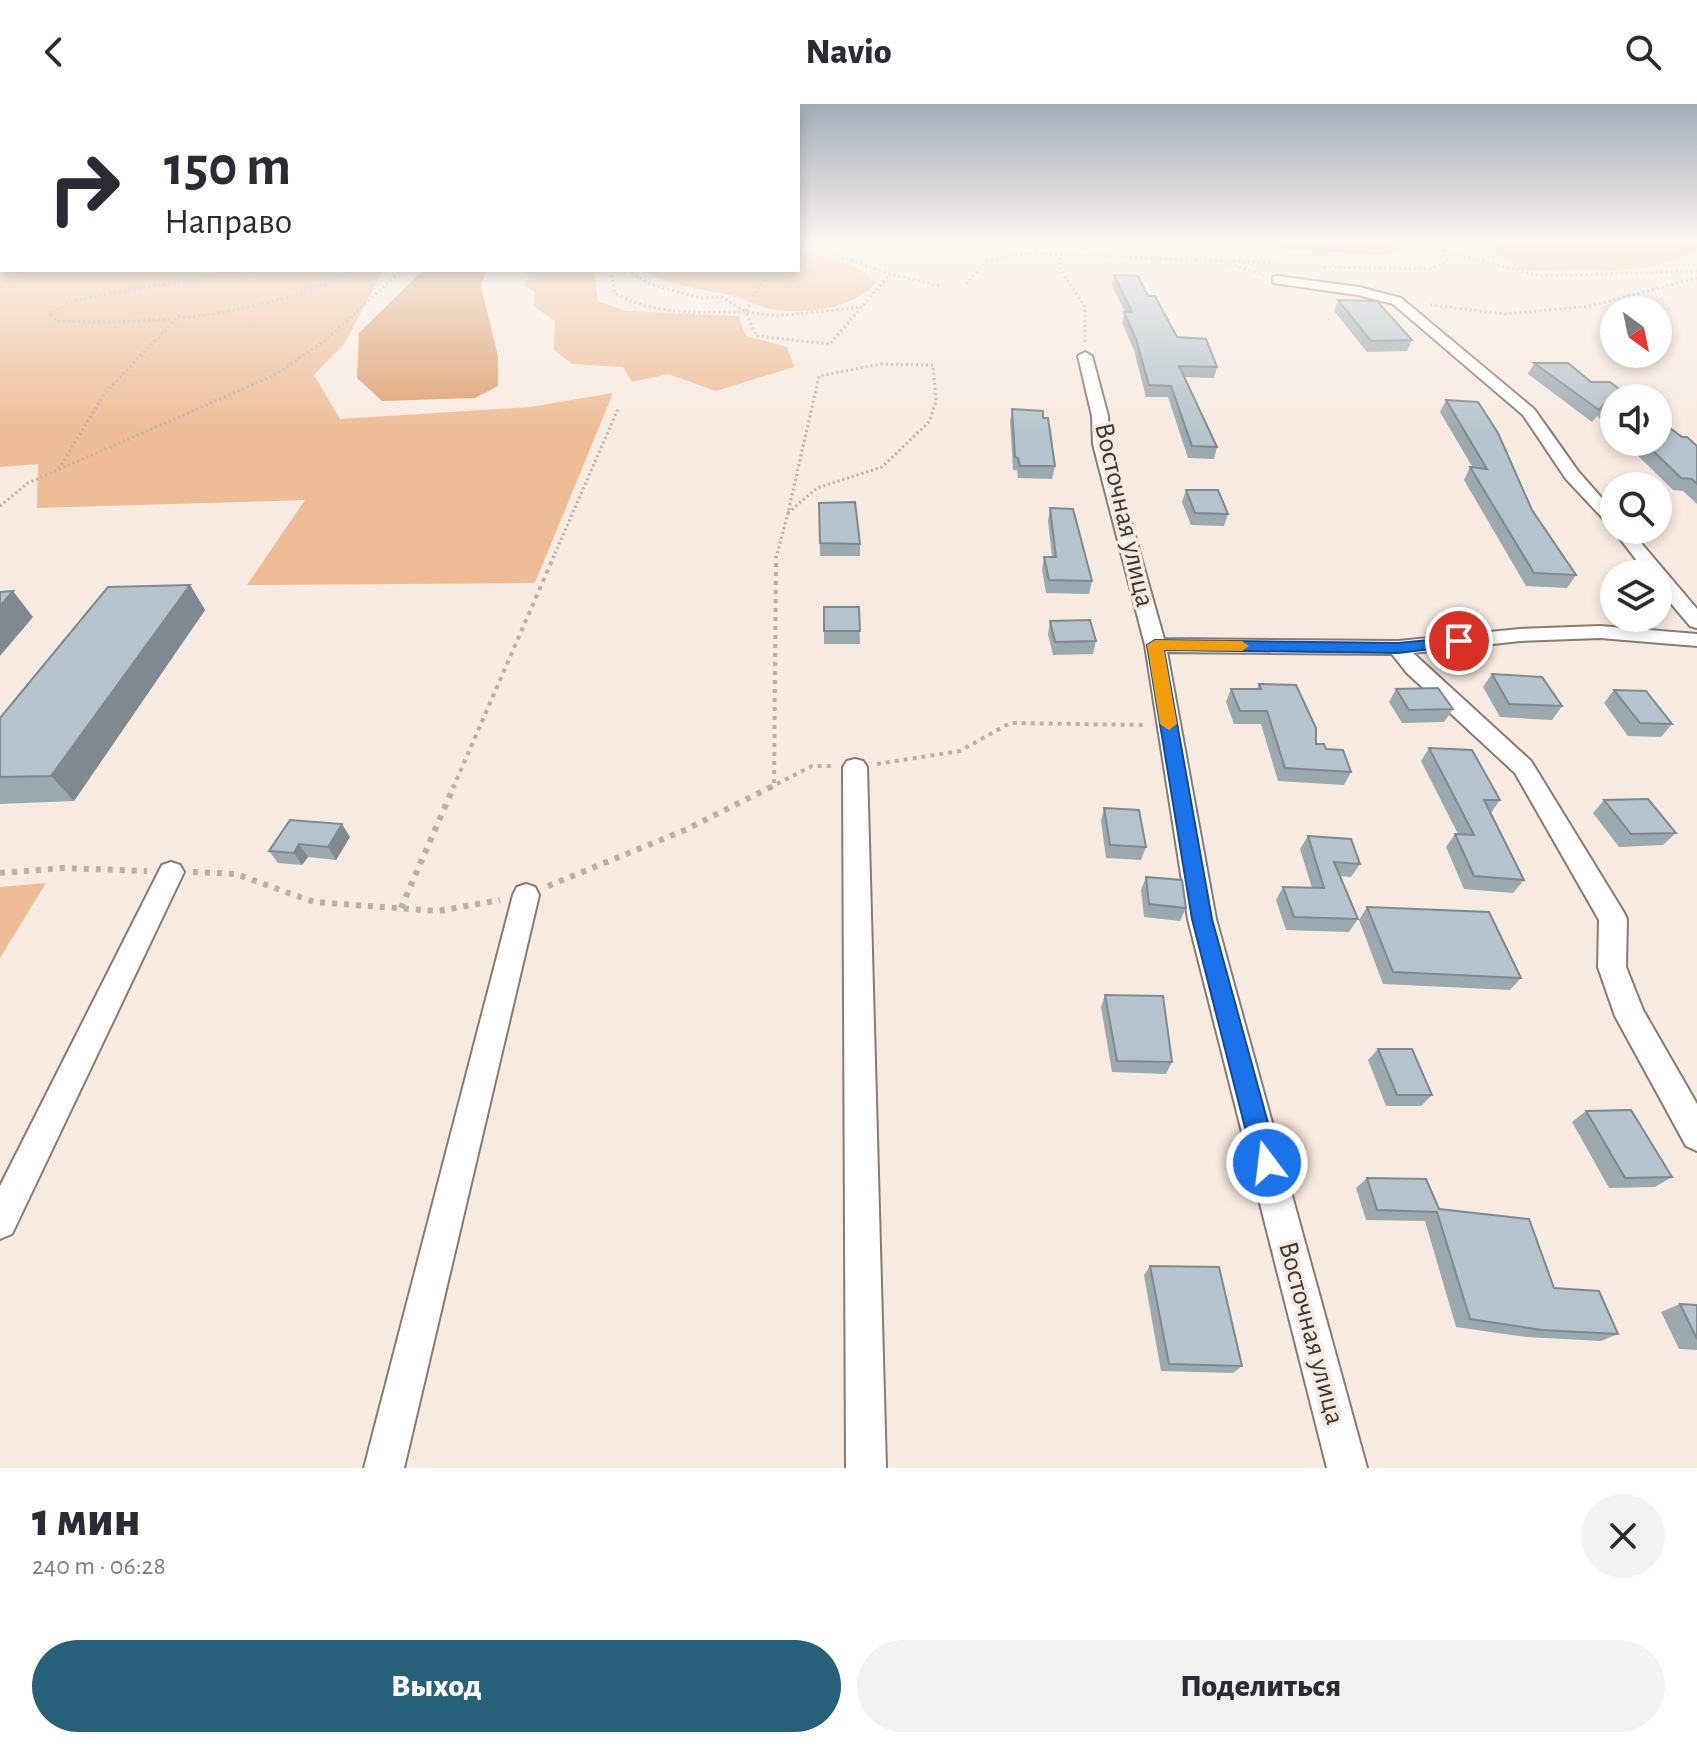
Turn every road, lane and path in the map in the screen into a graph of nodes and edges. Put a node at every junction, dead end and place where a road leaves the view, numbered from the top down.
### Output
1 (64, 306) edge
2 (232, 306) edge
3 (363, 306) edge
4 (648, 306) edge
5 (736, 306) edge
6 (749, 306) edge
7 (1084, 306) edge
8 (1403, 306) edge
9 (1436, 306) edge
10 (1591, 306) edge
11 (862, 307) joint
12 (746, 312) junction
13 (181, 314) junction
14 (1085, 356) joint
15 (618, 409) dead end
16 (59, 470) junction
17 (0, 506) edge
18 (1600, 507) edge
19 (788, 513) junction
20 (1632, 544) edge
21 (1697, 622) edge
22 (1697, 640) edge
23 (1155, 645) junction
24 (1398, 648) junction
25 (1169, 725) junction
26 (855, 767) junction
27 (774, 783) junction
28 (171, 872) junction
29 (0, 873) edge
30 (526, 895) junction
31 (401, 908) junction
32 (1697, 1135) edge
33 (0, 1222) edge
34 (384, 1468) edge
35 (866, 1468) edge
36 (1347, 1468) edge

1 - 13 path
2 - 13 path
3 - 16 path
4 - 12 path
5 - 12 path
6 - 12 path
7 - 14 path
8 - 18 street
9 - 10 path
11 - 12 path
11 - 12 path
13 - 16 path
14 - 23 street, Восточная улица
15 - 31 path
16 - 17 path
19 - 19 path
19 - 27 path
20 - 21 street
22 - 24 street
23 - 24 street
23 - 25 street, Восточная улица
24 - 32 street
25 - 26 path
25 - 36 street, Восточная улица
26 - 27 path
26 - 35 street
27 - 30 path
28 - 29 path
28 - 31 path
28 - 33 street
30 - 31 path
30 - 34 street

